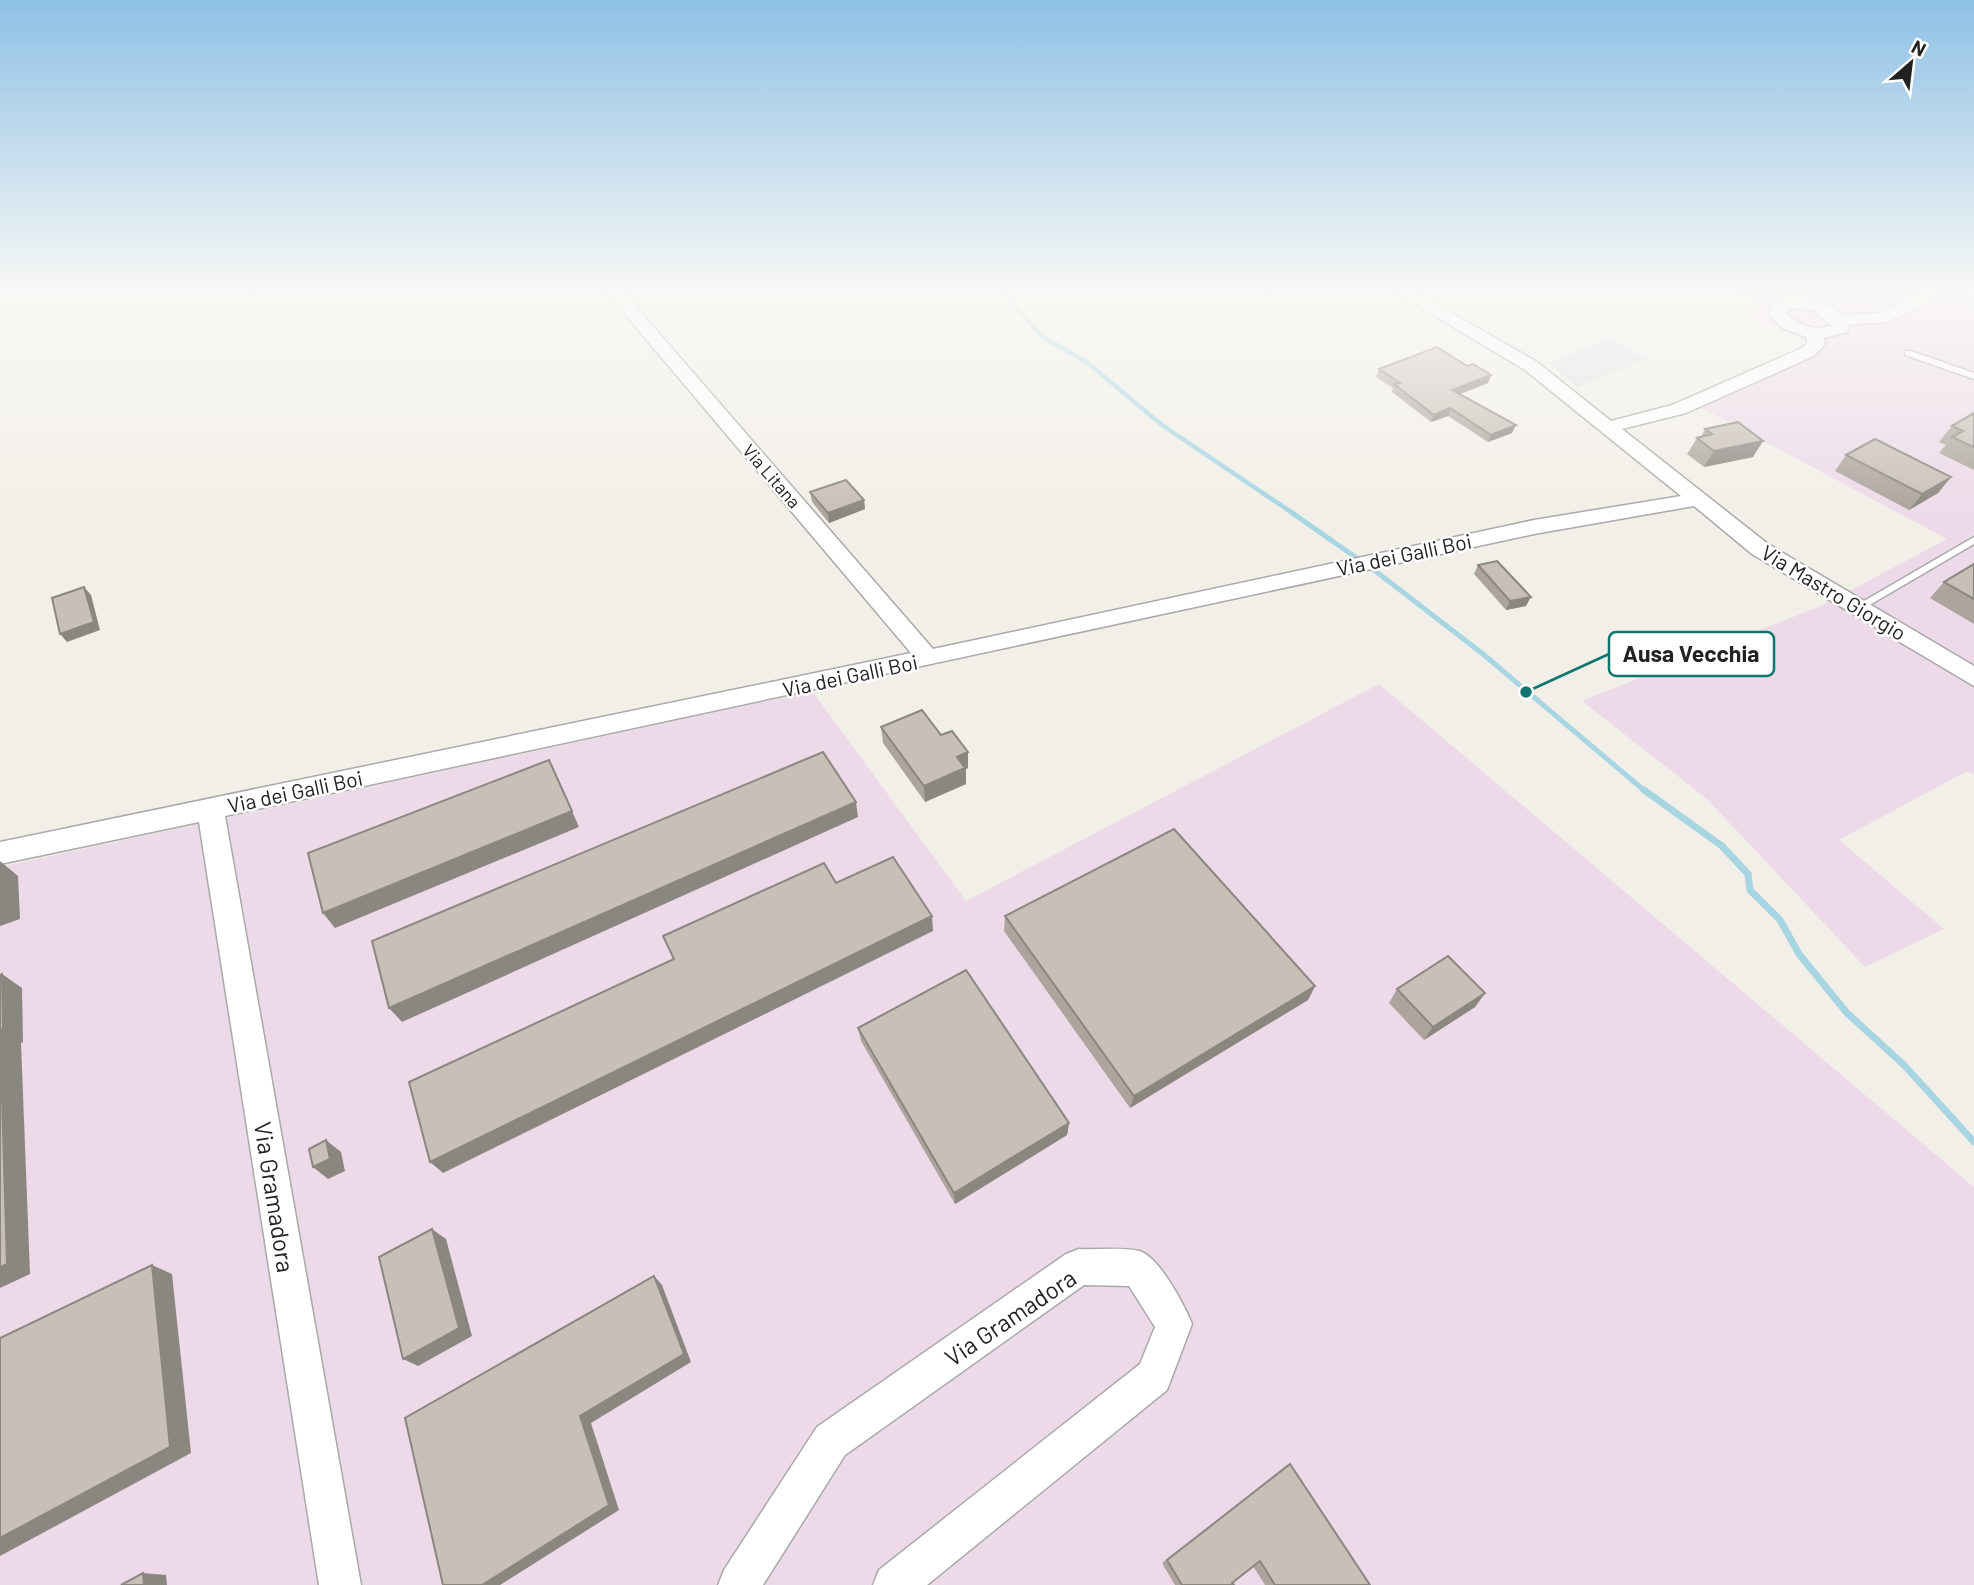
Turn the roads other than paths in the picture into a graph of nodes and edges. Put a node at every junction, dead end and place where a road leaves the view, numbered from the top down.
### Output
1 (678, 367) edge
2 (1532, 367) edge
3 (1774, 367) edge
4 (1948, 367) edge
5 (1974, 376) edge
6 (1609, 427) junction
7 (1700, 499) junction
8 (1974, 540) edge
9 (1857, 608) junction
10 (928, 658) junction
11 (1974, 677) edge
12 (210, 808) junction
13 (0, 853) edge
14 (340, 1585) edge
15 (739, 1585) edge
16 (894, 1585) edge

1 - 10 street, Via Litana
2 - 6 street, Via Mastro Giorgio
3 - 6 street
4 - 5 lane
6 - 7 street, Via Mastro Giorgio
7 - 9 street, Via Mastro Giorgio
7 - 10 street, Via dei Galli Boi
8 - 9 lane
9 - 11 street, Via Mastro Giorgio
10 - 12 street, Via dei Galli Boi
12 - 13 street, Via dei Galli Boi
12 - 14 street, Via Gramadora
15 - 16 street, Via Gramadora

